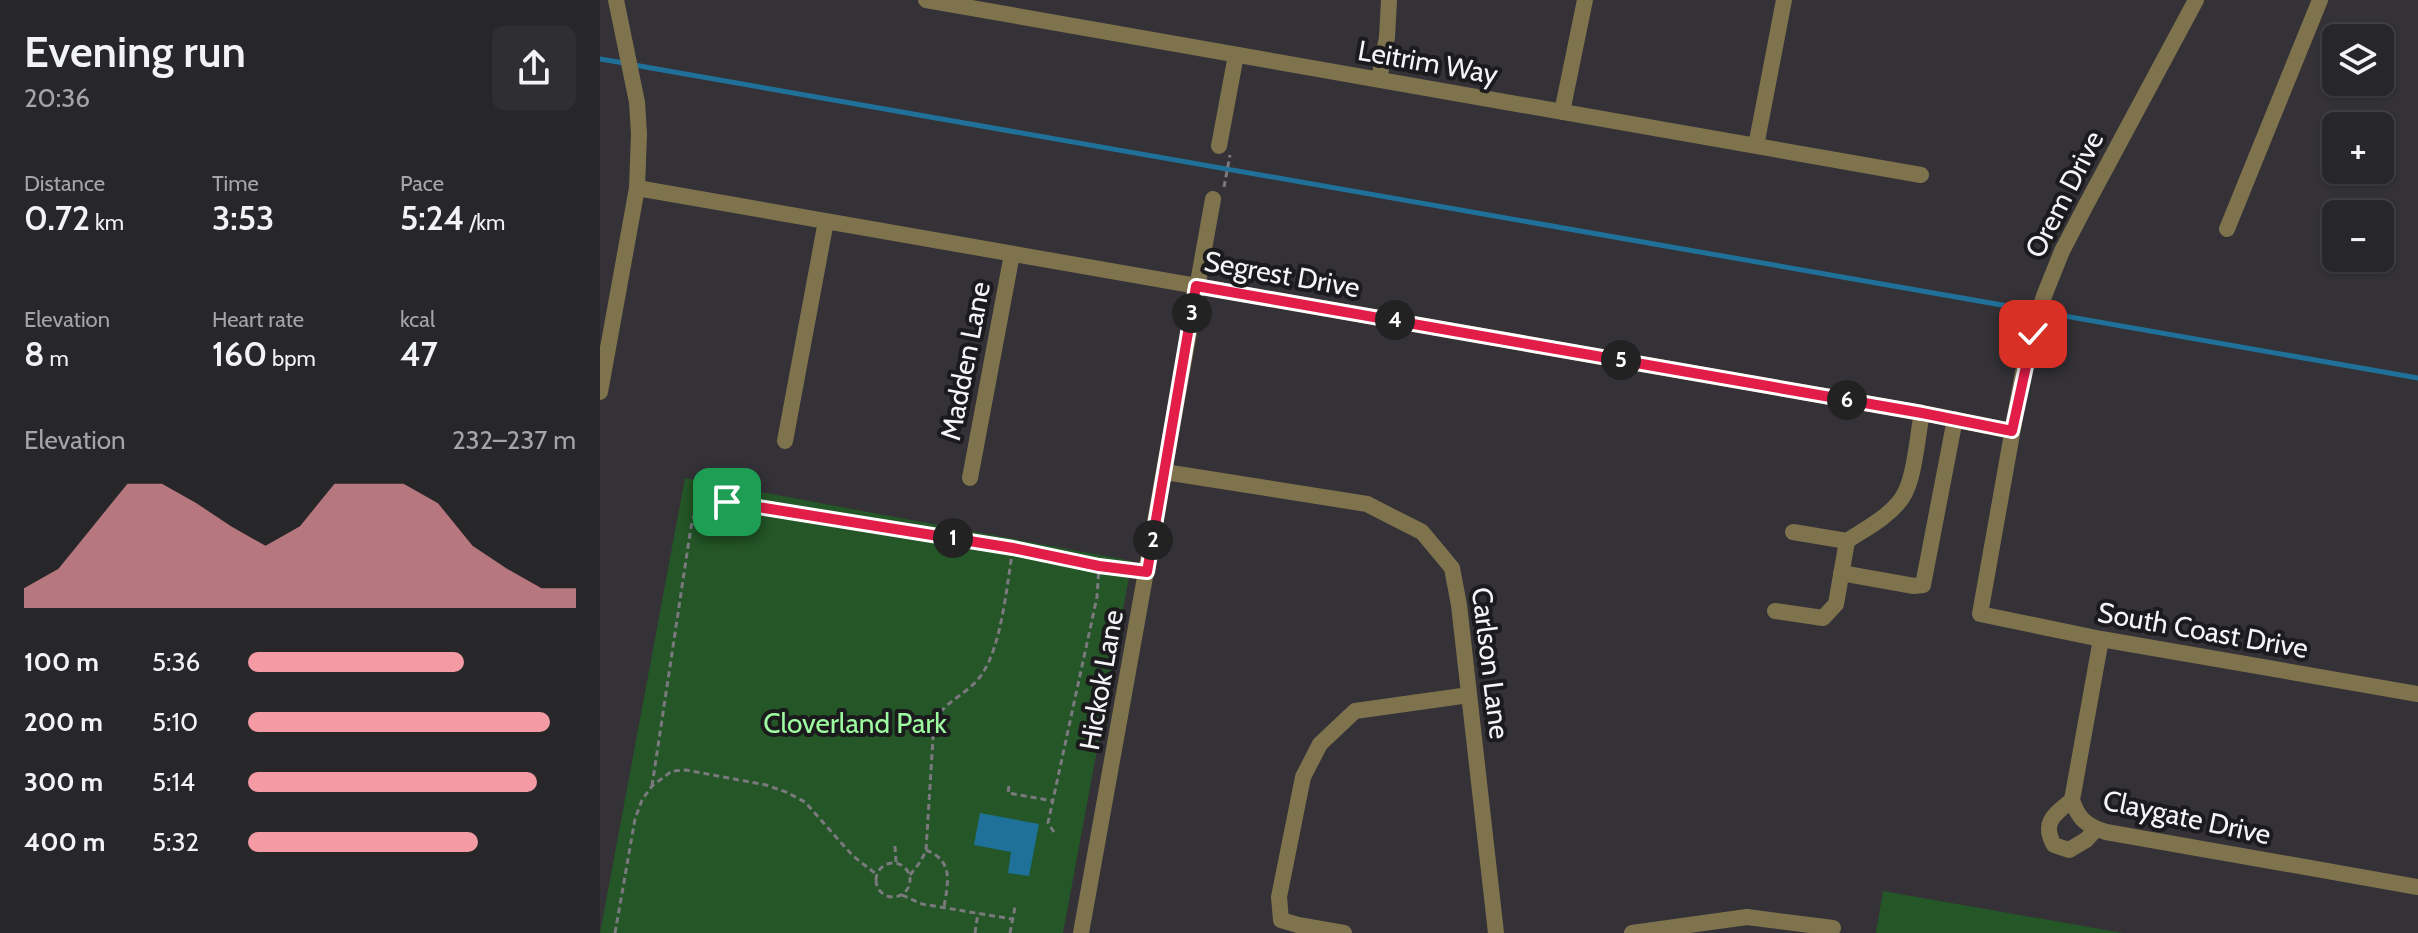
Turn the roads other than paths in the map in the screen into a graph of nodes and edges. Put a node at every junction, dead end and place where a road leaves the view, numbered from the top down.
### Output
1 (616, 0) edge
2 (926, 0) edge
3 (1389, 0) edge
4 (1585, 0) edge
5 (1784, 0) edge
6 (2196, 0) edge
7 (2320, 0) edge
8 (980, 5) edge
9 (1236, 55) junction
10 (1379, 80) junction
11 (1562, 112) junction
12 (1219, 146) dead end
13 (1756, 146) junction
14 (1921, 175) dead end
15 (637, 188) junction
16 (1218, 194) road end
17 (826, 221) junction
18 (2227, 229) dead end
19 (1012, 254) junction
20 (1196, 286) junction
21 (600, 392) edge
22 (1922, 413) junction
23 (1955, 419) junction
24 (2012, 431) junction
25 (785, 441) dead end
26 (1165, 472) junction
27 (970, 478) dead end
28 (1793, 532) dead end
29 (1847, 541) junction
30 (1841, 573) junction
31 (1775, 611) dead end
32 (1980, 614) joint
33 (2101, 639) junction
34 (2418, 694) edge
35 (1469, 695) junction
36 (2072, 800) junction
37 (2096, 829) junction
38 (2418, 887) edge
39 (1833, 928) dead end
40 (1081, 933) edge
41 (1344, 933) edge
42 (1496, 933) edge
43 (1632, 933) edge

1 - 15 street
2 - 8 street, Leitrim Way
3 - 10 street
4 - 11 street
5 - 13 street
6 - 24 street, Orem Drive
7 - 18 street
8 - 9 street, Leitrim Way
9 - 10 street, Leitrim Way
9 - 12 street
10 - 11 street, Leitrim Way
11 - 13 street, Leitrim Way
13 - 14 street, Leitrim Way
15 - 17 street, Segrest Drive
15 - 21 street
16 - 20 street, Hickok Lane
17 - 19 street, Segrest Drive
17 - 25 street
19 - 20 street, Segrest Drive
19 - 27 street, Madden Lane
20 - 22 street, Segrest Drive
20 - 26 street, Hickok Lane
22 - 23 street, Segrest Drive
22 - 29 street
23 - 24 street, Segrest Drive
23 - 30 street
24 - 32 street, Orem Drive
26 - 35 street, Carlson Lane
26 - 40 street, Hickok Lane
28 - 29 street
29 - 30 street
30 - 31 street
32 - 33 street, South Coast Drive
33 - 34 street, South Coast Drive
33 - 36 street, Claygate Drive
35 - 41 street
35 - 42 street, Carlson Lane
36 - 37 street, Claygate Drive
36 - 37 street
37 - 38 street, Claygate Drive
39 - 43 street

